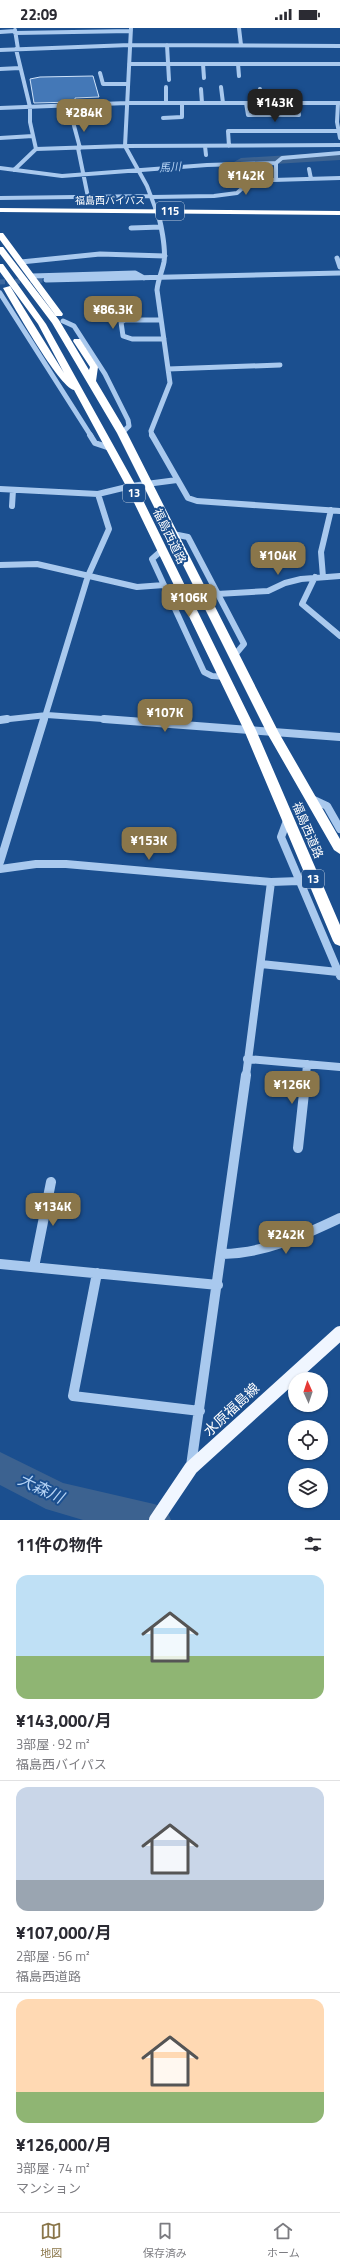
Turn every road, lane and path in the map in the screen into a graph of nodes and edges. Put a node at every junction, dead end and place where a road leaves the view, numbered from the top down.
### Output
1 (239, 28) edge
2 (131, 30) edge
3 (15, 31) edge
4 (0, 32) edge
5 (130, 45) junction
6 (167, 46) junction
7 (241, 46) junction
8 (340, 46) edge
9 (17, 49) junction
10 (0, 50) edge
11 (129, 64) junction
12 (167, 64) junction
13 (203, 64) junction
14 (238, 64) junction
15 (340, 64) edge
16 (20, 68) junction
17 (0, 69) edge
18 (100, 73) dead end
19 (239, 76) dead end
20 (204, 78) dead end
21 (169, 80) dead end
22 (128, 84) junction
23 (166, 87) dead end
24 (221, 87) dead end
25 (201, 89) dead end
26 (260, 89) dead end
27 (127, 103) junction
28 (166, 103) junction
29 (182, 103) junction
30 (202, 103) junction
31 (223, 103) junction
32 (246, 103) junction
33 (262, 103) junction
34 (297, 103) junction
35 (339, 103) edge
36 (30, 107) junction
37 (0, 108) edge
38 (164, 118) dead end
39 (73, 122) dead end
40 (338, 131) junction
41 (33, 136) junction
42 (0, 138) edge
43 (340, 138) edge
44 (340, 145) edge
45 (125, 146) junction
46 (205, 146) junction
47 (229, 146) junction
48 (79, 148) junction
49 (36, 149) junction
50 (340, 153) edge
51 (206, 154) dead end
52 (304, 160) dead end
53 (277, 162) junction
54 (0, 168) edge
55 (15, 169) junction
56 (137, 169) junction
57 (309, 169) dead end
58 (82, 173) junction
59 (340, 178) edge
60 (311, 179) junction
61 (276, 180) junction
62 (151, 196) junction
63 (88, 197) junction
64 (0, 198) edge
65 (0, 210) edge
66 (159, 213) junction
67 (340, 213) edge
68 (0, 215) edge
69 (340, 218) edge
70 (161, 227) junction
71 (131, 228) dead end
72 (0, 235) edge
73 (0, 249) edge
74 (165, 256) junction
75 (337, 258) dead end
76 (21, 262) junction
77 (0, 266) edge
78 (340, 267) edge
79 (340, 274) edge
80 (32, 276) junction
81 (144, 278) junction
82 (158, 278) junction
83 (0, 280) edge
84 (46, 280) tunnel mouth
85 (0, 293) edge
86 (161, 320) junction
87 (63, 321) junction
88 (164, 339) junction
89 (280, 365) dead end
90 (168, 369) junction
91 (92, 380) junction
92 (82, 396) junction
93 (122, 433) junction
94 (110, 448) junction
95 (177, 480) junction
96 (147, 484) junction
97 (131, 486) junction
98 (0, 489) edge
99 (13, 490) junction
100 (98, 494) junction
101 (12, 506) dead end
102 (331, 510) junction
103 (340, 511) edge
104 (173, 534) junction
105 (161, 551) junction
106 (0, 565) edge
107 (88, 576) junction
108 (340, 576) edge
109 (322, 577) junction
110 (315, 578) junction
111 (164, 586) junction
112 (217, 594) junction
113 (340, 636) edge
114 (234, 656) junction
115 (225, 677) junction
116 (47, 715) junction
117 (0, 720) edge
118 (250, 730) junction
119 (273, 733) junction
120 (340, 737) edge
121 (312, 799) junction
122 (288, 818) junction
123 (340, 829) edge
124 (340, 850) edge
125 (0, 862) edge
126 (0, 869) edge
127 (299, 881) junction
128 (271, 882) junction
129 (340, 941) edge
130 (261, 964) junction
131 (339, 974) edge
132 (247, 1059) junction
133 (307, 1064) junction
134 (340, 1067) edge
135 (298, 1148) dead end
136 (51, 1182) dead end
137 (340, 1218) edge
138 (223, 1254) junction
139 (0, 1264) edge
140 (34, 1267) junction
141 (97, 1274) junction
142 (218, 1285) junction
143 (340, 1333) edge
144 (200, 1411) junction
145 (191, 1468) junction
146 (156, 1520) edge

1 - 7 street
2 - 3 street
2 - 5 street
3 - 4 street
3 - 9 street
5 - 6 street
5 - 9 street
5 - 11 street
6 - 7 street
6 - 12 street
7 - 8 street
9 - 10 street
9 - 16 street
11 - 12 street
11 - 22 street
12 - 13 street
12 - 21 street
13 - 14 street
13 - 20 street
14 - 15 street
14 - 19 street
16 - 17 street
16 - 36 street
18 - 22 street
22 - 27 street
23 - 28 street
24 - 31 street
25 - 30 street
26 - 33 street
27 - 28 street
27 - 36 street
27 - 45 street
28 - 29 street
29 - 30 street
29 - 38 street
30 - 31 street
31 - 32 street
32 - 33 street
32 - 34 street
33 - 34 street
34 - 35 street
35 - 40 street
36 - 37 street
36 - 41 street
39 - 48 street
40 - 43 street
40 - 47 street
41 - 42 street
41 - 49 street
44 - 47 street
45 - 46 street
45 - 48 street
45 - 56 street
46 - 47 street
46 - 51 street
48 - 49 street
48 - 58 street
49 - 55 street
50 - 53 street
52 - 53 street
53 - 56 street
53 - 61 street
54 - 55 street
55 - 58 street
56 - 58 street
56 - 62 street
57 - 60 street
58 - 63 street
59 - 60 street
60 - 61 street
61 - 62 street
62 - 63 street
62 - 66 street
63 - 64 street
65 - 66 highway, 福島西バイパス / 115
66 - 67 highway, 福島西バイパス / 115
66 - 68 highway, 福島西バイパス / 115
66 - 69 highway, 福島西バイパス / 115
66 - 70 street
70 - 71 street
70 - 74 street
72 - 76 highway
73 - 91 highway, 福島西道路 / 13
74 - 76 street
74 - 82 street
75 - 78 street
76 - 80 highway
77 - 92 highway, 福島西道路 / 13
79 - 82 street
80 - 81 street
80 - 87 highway
81 - 82 street
81 - 84 street
82 - 86 street
83 - 92 highway
85 - 94 street
86 - 88 street
86 - 88 street
87 - 91 highway
87 - 93 street
88 - 90 street
89 - 90 street
90 - 95 street
91 - 93 highway, 福島西道路 / 13
92 - 94 highway, 福島西道路 / 13
93 - 96 highway, 福島西道路 / 13
94 - 97 highway, 福島西道路 / 13
95 - 96 street
95 - 102 street
96 - 97 street
96 - 104 highway, 福島西道路 / 13
97 - 100 street
97 - 105 highway, 福島西道路 / 13
98 - 99 street
99 - 100 street
99 - 101 street
100 - 107 street
102 - 103 street
102 - 109 street
104 - 112 street
104 - 114 highway, 福島西道路 / 13
105 - 111 street
105 - 115 highway, 福島西道路 / 13
106 - 107 street
107 - 111 street
107 - 116 street
108 - 109 street
109 - 110 street
110 - 112 street
110 - 113 street
111 - 115 street
112 - 114 street
114 - 119 highway, 福島西道路 / 13
115 - 118 highway, 福島西道路 / 13
116 - 117 street
116 - 118 street
116 - 125 street
118 - 119 street
118 - 122 highway, 福島西道路 / 13
119 - 120 street
119 - 121 highway, 福島西道路 / 13
121 - 123 street
121 - 124 highway, 福島西道路 / 13
122 - 127 street
122 - 129 highway, 福島西道路 / 13
126 - 128 street
127 - 128 street
127 - 131 street
128 - 130 street
130 - 131 street
130 - 132 street
132 - 133 street
132 - 138 street
133 - 134 street
133 - 135 street
136 - 140 street
137 - 138 street
138 - 142 street
139 - 140 street
140 - 141 street
141 - 142 street
141 - 144 street
142 - 144 street
143 - 145 main road, 水原福島線
144 - 145 street
145 - 146 main road, 水原福島線

